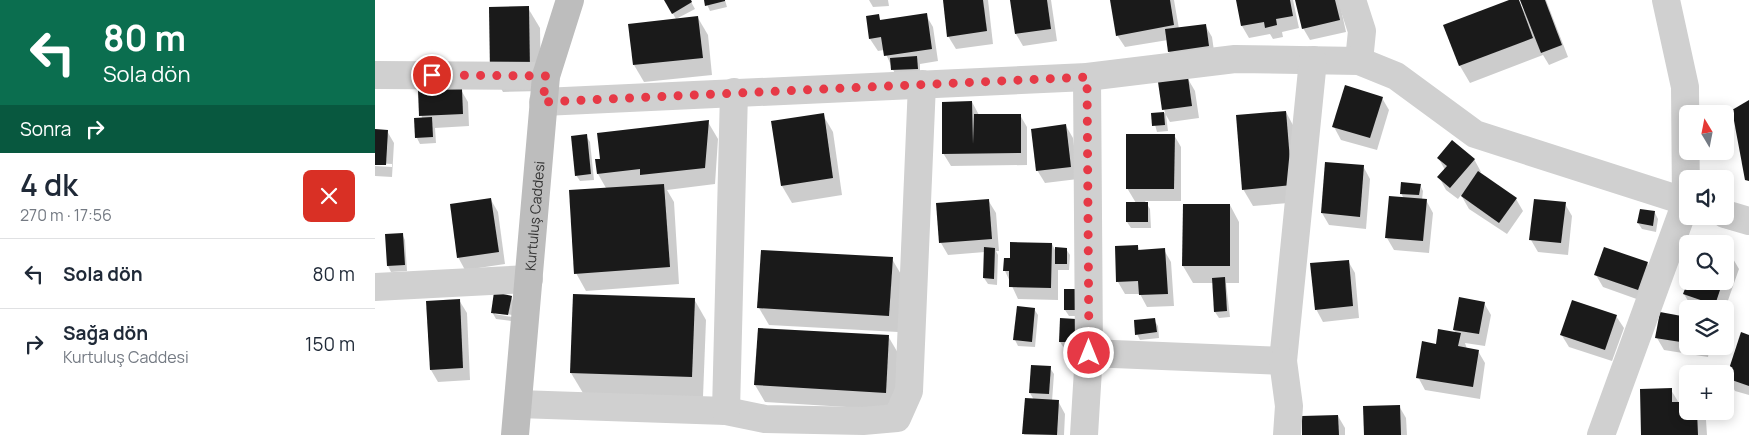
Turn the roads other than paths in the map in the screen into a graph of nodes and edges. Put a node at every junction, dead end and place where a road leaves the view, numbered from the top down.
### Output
1 (570, 0) edge
2 (1352, 0) edge
3 (1666, 0) edge
4 (1313, 60) junction
5 (1359, 62) junction
6 (375, 75) edge
7 (1087, 77) junction
8 (922, 84) junction
9 (545, 89) junction
10 (733, 92) junction
11 (1686, 170) edge
12 (1679, 199) edge
13 (1734, 217) edge
14 (1749, 221) edge
15 (1679, 224) edge
16 (529, 279) junction
17 (375, 287) edge
18 (1089, 353) junction
19 (1283, 361) junction
20 (518, 404) junction
21 (726, 411) junction
22 (515, 435) edge
23 (1084, 435) edge
24 (1287, 435) edge
25 (1601, 435) edge

1 - 9 main road, Kurtuluş Caddesi
2 - 5 street
3 - 11 street
4 - 5 street
4 - 7 street
4 - 19 street
5 - 12 street
6 - 9 street
7 - 8 street
7 - 18 street
8 - 10 street
8 - 21 street
9 - 10 street
9 - 16 main road, Kurtuluş Caddesi
10 - 21 street
13 - 14 street
15 - 25 street
16 - 17 street
16 - 20 main road, Kurtuluş Caddesi
18 - 19 street
18 - 23 street
19 - 24 street
20 - 21 street
20 - 22 main road, Kurtuluş Caddesi

